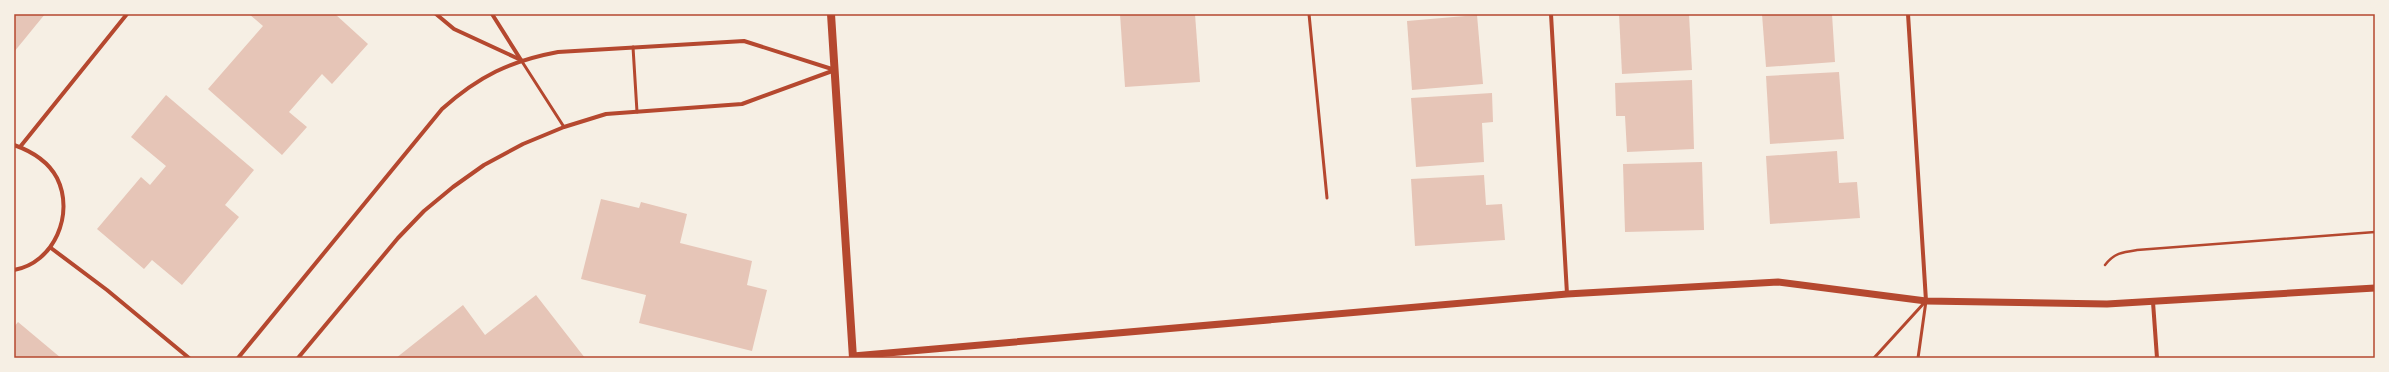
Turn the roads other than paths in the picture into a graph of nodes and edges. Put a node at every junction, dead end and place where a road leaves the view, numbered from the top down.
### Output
1 (127, 14) edge
2 (436, 14) edge
3 (492, 14) edge
4 (831, 14) edge
5 (1309, 14) edge
6 (1551, 14) edge
7 (1908, 14) edge
8 (633, 47) junction
9 (521, 60) junction
10 (835, 70) junction
11 (637, 112) junction
12 (564, 127) junction
13 (14, 145) edge
14 (20, 147) junction
15 (1327, 198) dead end
16 (51, 248) junction
17 (14, 270) edge
18 (2375, 288) edge
19 (1568, 294) junction
20 (1926, 301) junction
21 (2153, 302) junction
22 (853, 357) edge
23 (189, 358) edge
24 (238, 358) edge
25 (298, 358) edge
26 (1874, 358) edge
27 (1918, 358) edge
28 (2157, 358) edge

1 - 14 street
2 - 9 street
3 - 9 street
4 - 10 main road
5 - 15 lane
6 - 19 street
7 - 20 street
8 - 9 street
8 - 10 street
8 - 11 lane
9 - 12 lane
9 - 24 street
10 - 11 street
10 - 22 main road
11 - 12 street
12 - 25 street
13 - 14 street
14 - 16 street
16 - 17 street
16 - 23 street
18 - 21 street
19 - 20 street
19 - 22 street
20 - 21 street
20 - 26 lane
20 - 27 lane
21 - 28 street

